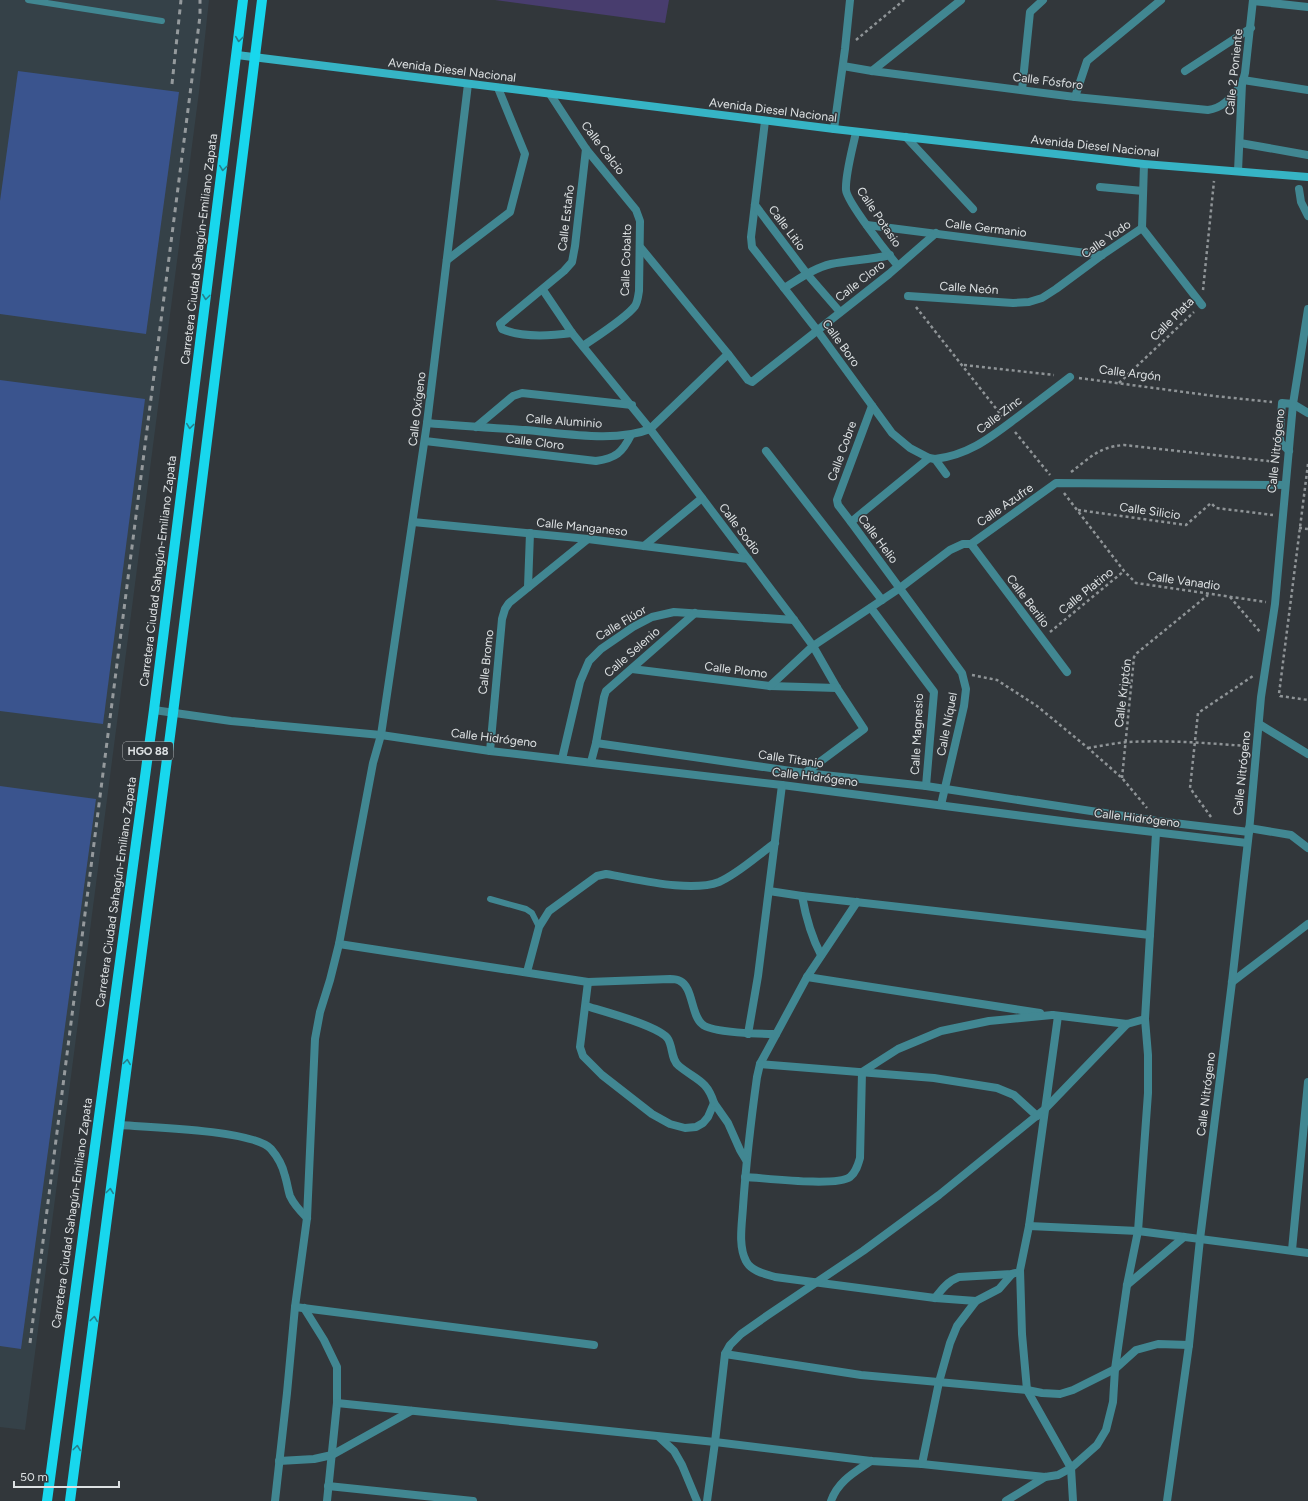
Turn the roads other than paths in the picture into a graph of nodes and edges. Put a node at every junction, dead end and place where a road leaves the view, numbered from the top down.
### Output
1 (28, 0) edge
2 (243, 0) edge
3 (262, 0) edge
4 (850, 0) edge
5 (961, 0) edge
6 (1044, 0) edge
7 (1161, 0) edge
8 (1253, 1) edge
9 (1308, 7) edge
10 (162, 21) dead end
11 (1250, 28) junction
12 (237, 55) junction
13 (255, 58) junction
14 (843, 66) junction
15 (872, 71) junction
16 (1185, 72) dead end
17 (1243, 82) junction
18 (468, 84) junction
19 (498, 88) junction
20 (1022, 90) junction
21 (1308, 90) edge
22 (550, 94) junction
23 (1075, 97) junction
24 (766, 121) junction
25 (834, 129) junction
26 (856, 132) junction
27 (906, 137) junction
28 (1240, 143) junction
29 (586, 149) junction
30 (1308, 155) edge
31 (1144, 164) junction
32 (1238, 171) junction
33 (1308, 177) edge
34 (1100, 187) dead end
35 (1299, 189) dead end
36 (1143, 191) junction
37 (755, 205) junction
38 (973, 209) dead end
39 (639, 215) joint
40 (1308, 216) edge
41 (867, 225) junction
42 (1142, 228) junction
43 (936, 233) junction
44 (640, 248) junction
45 (890, 255) junction
46 (1102, 255) junction
47 (447, 260) junction
48 (898, 266) junction
49 (807, 274) junction
50 (784, 288) junction
51 (543, 290) junction
52 (908, 296) dead end
53 (1029, 302) joint
54 (1202, 305) road end
55 (1308, 309) edge
56 (840, 312) junction
57 (817, 330) junction
58 (572, 333) junction
59 (583, 346) junction
60 (728, 354) junction
61 (1070, 377) road end
62 (1293, 404) junction
63 (632, 405) junction
64 (872, 406) junction
65 (1308, 413) edge
66 (427, 423) junction
67 (476, 427) junction
68 (650, 429) junction
69 (631, 435) junction
70 (424, 441) junction
71 (766, 451) dead end
72 (1289, 451) junction
73 (932, 458) junction
74 (946, 474) dead end
75 (1285, 485) junction
76 (702, 498) junction
77 (838, 504) joint
78 (413, 522) junction
79 (851, 522) junction
80 (530, 533) junction
81 (588, 539) junction
82 (971, 544) junction
83 (644, 546) junction
84 (748, 559) junction
85 (528, 587) junction
86 (900, 588) junction
87 (882, 600) junction
88 (871, 608) junction
89 (695, 613) junction
90 (794, 620) junction
91 (813, 646) junction
92 (632, 669) junction
93 (1067, 672) dead end
94 (770, 686) junction
95 (836, 688) junction
96 (154, 710) junction
97 (173, 713) junction
98 (1259, 724) junction
99 (381, 735) junction
100 (596, 743) junction
101 (490, 751) junction
102 (1308, 754) edge
103 (562, 759) junction
104 (591, 762) junction
105 (805, 773) junction
106 (782, 785) junction
107 (926, 786) junction
108 (946, 789) junction
109 (941, 805) junction
110 (1249, 830) junction
111 (1156, 833) junction
112 (775, 843) junction
113 (1247, 843) junction
114 (1308, 848) edge
115 (769, 891) junction
116 (802, 896) junction
117 (490, 899) dead end
118 (857, 902) junction
119 (1308, 924) edge
120 (539, 927) junction
121 (1150, 935) junction
122 (339, 944) junction
123 (821, 956) junction
124 (527, 972) junction
125 (807, 977) junction
126 (588, 982) junction
127 (1232, 982) junction
128 (586, 1006) junction
129 (1055, 1015) junction
130 (1145, 1019) junction
131 (1127, 1024) junction
132 (748, 1034) junction
133 (776, 1034) junction
134 (760, 1064) junction
135 (862, 1072) junction
136 (1308, 1082) edge
137 (714, 1103) junction
138 (1045, 1109) junction
139 (1037, 1116) junction
140 (1306, 1118) edge
141 (119, 1125) junction
142 (746, 1160) junction
143 (745, 1177) junction
144 (307, 1218) junction
145 (1029, 1226) junction
146 (1138, 1231) junction
147 (1184, 1237) junction
148 (1200, 1239) junction
149 (1292, 1250) junction
150 (1308, 1253) edge
151 (1020, 1270) junction
152 (1012, 1274) junction
153 (816, 1282) junction
154 (1127, 1285) junction
155 (935, 1298) junction
156 (976, 1301) junction
157 (295, 1307) junction
158 (304, 1308) junction
159 (594, 1345) dead end
160 (1189, 1345) junction
161 (725, 1354) junction
162 (1115, 1369) junction
163 (940, 1382) junction
164 (1027, 1390) junction
165 (337, 1403) junction
166 (411, 1411) junction
167 (659, 1437) junction
168 (715, 1442) junction
169 (332, 1455) junction
170 (279, 1461) junction
171 (871, 1461) junction
172 (922, 1464) junction
173 (1071, 1468) junction
174 (1045, 1477) junction
175 (328, 1486) junction
176 (47, 1501) edge
177 (70, 1501) edge
178 (275, 1501) edge
179 (327, 1501) edge
180 (473, 1501) edge
181 (697, 1501) edge
182 (707, 1501) edge
183 (831, 1501) edge
184 (1006, 1501) edge
185 (1073, 1501) edge
186 (1167, 1501) edge

1 - 10 lane
2 -> 12 main road, Carretera Ciudad Sahagún-Emiliano Zapata / HGO 88
3 - 13 main road, HGO 88
4 - 14 street
5 - 15 street
6 - 20 street
7 - 23 street
8 - 9 street
8 - 11 street, Calle 2 Poniente
11 - 16 street
11 - 17 street, Calle 2 Poniente
12 - 13 street, Avenida Diesel Nacional
12 -> 96 main road, Carretera Ciudad Sahagún-Emiliano Zapata / HGO 88
13 - 18 street, Avenida Diesel Nacional
13 - 97 main road, HGO 88
14 - 15 street, Calle Fósforo
14 - 25 street
15 - 20 street, Calle Fósforo
17 - 21 street
17 - 23 street, Calle Fósforo
17 - 28 street, Calle 2 Poniente
18 - 19 street, Avenida Diesel Nacional
18 - 47 street, Calle Oxígeno
19 - 22 street, Avenida Diesel Nacional
19 - 47 street
20 - 23 street, Calle Fósforo
22 - 24 street, Avenida Diesel Nacional
22 - 29 street, Calle Calcio
24 - 25 street, Avenida Diesel Nacional
24 - 37 street, Calle Litio
25 - 26 street, Avenida Diesel Nacional
26 - 27 street, Avenida Diesel Nacional
26 - 41 street, Calle Potasio
27 - 31 street, Avenida Diesel Nacional
27 - 38 street
28 - 30 street
28 - 32 street, Calle 2 Poniente
29 - 39 street, Calle Calcio
29 - 51 street, Calle Estaño
31 - 32 street, Avenida Diesel Nacional
31 - 36 street, Calle Yodo
32 - 33 street, Avenida Diesel Nacional
34 - 36 street
35 - 40 street
36 - 42 street, Calle Yodo
37 - 49 street, Calle Litio
37 - 50 street, Calle Boro
39 - 44 street, Calle Cobalto
41 - 43 street, Calle Germanio
41 - 45 street, Calle Potasio
42 - 46 street, Calle Yodo
42 - 54 street
43 - 46 street, Calle Germanio
43 - 48 street, Calle Cloro
44 - 59 street, Calle Cobalto
44 - 60 street, Calle Cloro
45 - 48 street, Calle Potasio
45 - 49 street
46 - 53 street, Calle Yodo
47 - 66 street, Calle Oxígeno
48 - 56 street, Calle Cloro
49 - 50 street
49 - 56 street, Calle Litio
50 - 57 street, Calle Boro
51 - 58 street, Calle Sodio
51 - 58 street, Calle Estaño
52 - 53 street, Calle Neón
55 - 62 street, Calle Nitrógeno
56 - 57 street, Calle Cloro
57 - 60 street, Calle Cloro
57 - 64 street, Calle Boro
58 - 59 street, Calle Sodio
59 - 63 street, Calle Sodio
60 - 68 street
61 - 73 street, Calle Zinc
62 - 65 street
62 - 72 street, Calle Nitrógeno
62 - 72 street
63 - 67 street, Calle Aluminio
63 - 68 street, Calle Sodio
64 - 73 street, Calle Boro
64 - 77 street, Calle Cobre
66 - 67 street, Calle Aluminio
66 - 70 street, Calle Oxígeno
67 - 69 street, Calle Aluminio
68 - 69 street, Calle Aluminio
68 - 76 street, Calle Sodio
69 - 70 street, Calle Cloro
70 - 78 street, Calle Oxígeno
71 - 87 street
72 - 75 street, Calle Nitrógeno
73 - 74 street, Calle Boro
73 - 79 street, Calle Zinc
75 - 82 street, Calle Azufre
75 - 98 street, Calle Nitrógeno
76 - 83 street
76 - 84 street, Calle Sodio
77 - 79 street, Calle Helio
78 - 80 street, Calle Manganeso
78 - 99 street, Calle Oxígeno
79 - 86 street, Calle Helio
80 - 81 street, Calle Manganeso
80 - 85 street
81 - 83 street, Calle Manganeso
81 - 85 street, Calle Bromo
82 - 86 street, Calle Azufre
82 - 93 street, Calle Berilio
83 - 84 street, Calle Manganeso
84 - 90 street, Calle Sodio
85 - 101 street, Calle Bromo
86 - 87 street, Calle Azufre
86 - 108 street, Calle Níquel
87 - 88 street, Calle Azufre
88 - 91 street, Calle Azufre
88 - 107 street, Calle Magnesio
89 - 90 street, Calle Flúor
89 - 92 street, Calle Selenio
89 - 103 street, Calle Flúor
90 - 91 street, Calle Sodio
91 - 94 street, Calle Azufre
91 - 95 street, Calle Sodio
92 - 94 street, Calle Plomo
92 - 100 street, Calle Selenio
94 - 95 street, Calle Plomo
95 - 105 street, Calle Sodio
96 - 97 street, Calle Hidrógeno
96 - 176 main road, Carretera Ciudad Sahagún-Emiliano Zapata / HGO 88
97 - 99 street, Calle Hidrógeno
141 -> 97 main road, HGO 88
98 - 102 street
98 - 110 street, Calle Nitrógeno
99 - 101 street, Calle Hidrógeno
99 - 122 street, Calle Oxígeno
100 - 104 street, Calle Selenio
100 - 105 street, Calle Titanio
101 - 103 street, Calle Hidrógeno
103 - 104 street, Calle Hidrógeno
104 - 106 street, Calle Hidrógeno
105 - 107 street, Calle Titanio
106 - 109 street, Calle Hidrógeno
106 - 112 street
107 - 108 street, Calle Titanio
108 - 109 street, Calle Níquel
108 - 110 street, Calle Titanio
109 - 111 street, Calle Hidrógeno
110 - 113 street, Calle Nitrógeno
110 - 114 street
111 - 113 street, Calle Hidrógeno
111 - 121 street
112 - 115 street
112 - 120 street
113 - 127 street, Calle Nitrógeno
115 - 116 street
115 - 132 street
116 - 118 street
116 - 123 street
117 - 120 lane
118 - 121 street
118 - 123 street
119 - 127 street
120 - 124 street
121 - 130 street
122 - 124 street
122 - 144 street, Calle Oxígeno
123 - 125 street
124 - 126 street
125 - 129 street
125 - 133 street
126 - 128 street
126 - 132 street
127 - 148 street, Calle Nitrógeno
128 - 137 street
128 - 137 street
129 - 131 street
129 - 135 street
129 - 138 street
130 - 131 street
130 - 146 street
131 - 138 street
132 - 133 street
133 - 134 street
134 - 135 street
134 - 142 street
135 - 139 street
135 - 143 street
136 - 140 street
137 - 142 street
138 - 139 street
138 - 145 street
139 - 153 street
140 - 149 street
141 - 144 street
177 -> 141 main road, HGO 88
142 - 143 street
143 - 153 street
144 - 157 street, Calle Oxígeno
145 - 146 street
145 - 151 street
146 - 147 street
146 - 154 street
147 - 148 street
147 - 154 street
148 - 149 street
148 - 160 street, Calle Nitrógeno
149 - 150 street
151 - 152 street
151 - 164 street
152 - 155 street
152 - 156 street
153 - 155 street
153 - 161 street
154 - 162 street
155 - 156 street
156 - 163 street
157 - 158 street
157 - 170 street, Calle Oxígeno
158 - 159 street
158 - 165 street
160 - 162 street
160 - 186 street, Calle Nitrógeno
161 - 163 street
161 - 168 street
162 - 164 street
162 - 173 street
163 - 164 street
163 - 172 street
164 - 173 street
165 - 166 street
165 - 169 street
166 - 167 street
166 - 169 street
167 - 168 street
167 - 181 street
168 - 171 street
168 - 182 street
169 - 170 street
169 - 175 street
170 - 178 street, Calle Oxígeno
171 - 172 street
171 - 183 street
172 - 174 street
173 - 174 street
173 - 185 street
174 - 184 street
175 - 179 street
175 - 180 street

